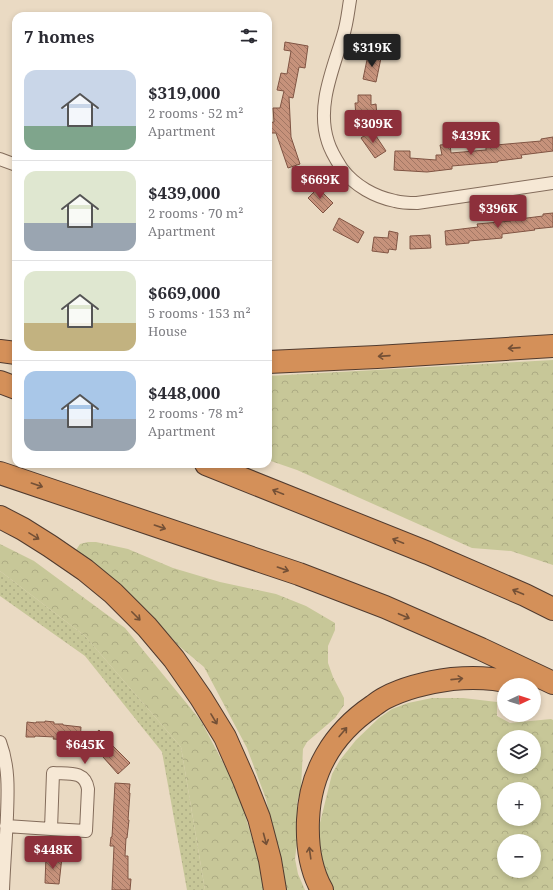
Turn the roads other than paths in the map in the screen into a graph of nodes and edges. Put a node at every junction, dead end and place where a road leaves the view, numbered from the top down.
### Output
1 (350, 0) edge
2 (0, 159) edge
3 (12, 164) edge
4 (553, 183) edge
5 (553, 346) edge
6 (0, 350) edge
7 (12, 352) edge
8 (272, 362) edge
9 (0, 382) edge
10 (12, 386) edge
11 (216, 468) edge
12 (0, 473) edge
13 (0, 517) edge
14 (553, 609) edge
15 (497, 680) edge
16 (553, 683) edge
17 (541, 693) edge
18 (553, 697) edge
19 (0, 742) edge
20 (6, 826) junction
21 (50, 829) junction
22 (3, 890) edge
23 (276, 890) edge
24 (322, 890) edge

1 - 4 street
2 - 3 street
5 -> 8 highway
6 - 7 highway
9 - 10 highway
14 -> 11 highway
12 -> 16 highway
13 -> 23 highway
24 -> 15 highway
17 - 18 highway
19 - 20 street
20 - 21 street
20 - 22 street
21 - 21 street

